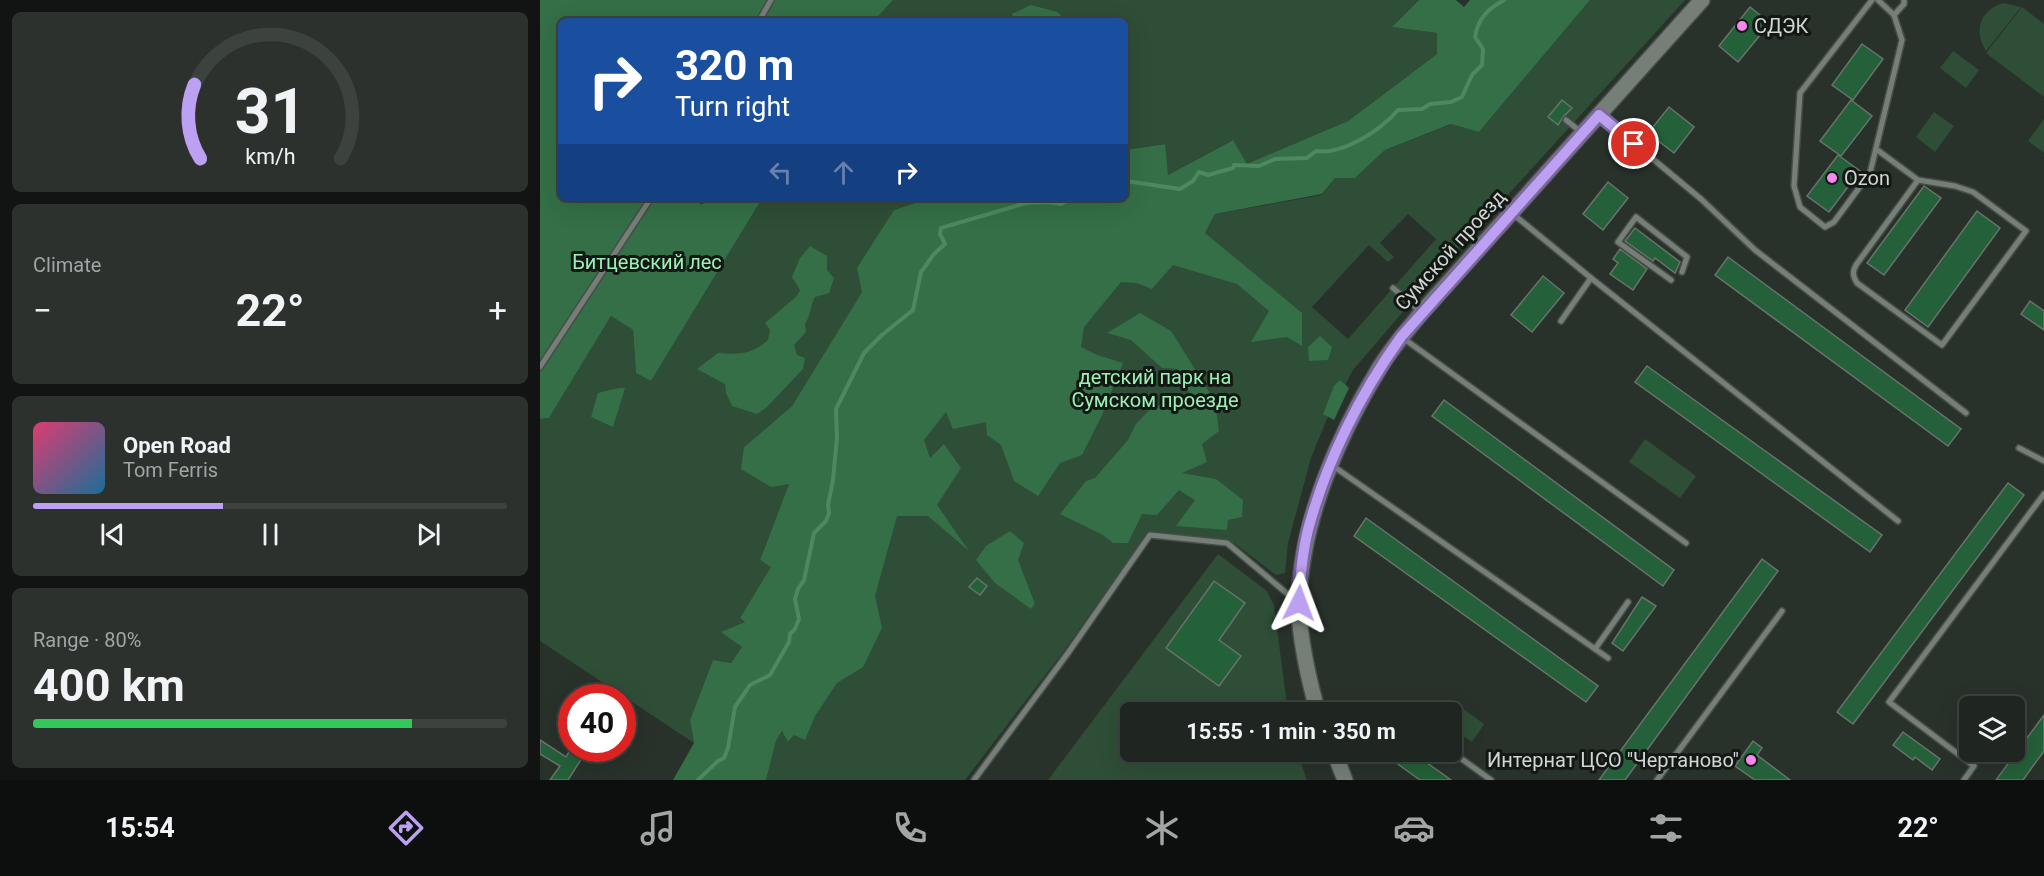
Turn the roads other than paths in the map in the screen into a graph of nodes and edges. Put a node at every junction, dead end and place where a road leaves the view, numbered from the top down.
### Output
1 (771, 0) edge
2 (1702, 0) edge
3 (1872, 0) edge
4 (1878, 0) edge
5 (1904, 0) edge
6 (1894, 15) junction
7 (761, 18) edge
8 (1599, 115) junction
9 (1566, 120) dead end
10 (1582, 133) junction
11 (1876, 149) junction
12 (1918, 180) junction
13 (649, 201) edge
14 (1511, 213) junction
15 (1682, 272) dead end
16 (1591, 278) junction
17 (1671, 280) dead end
18 (1393, 288) dead end
19 (1422, 312) junction
20 (1561, 321) dead end
21 (1401, 337) junction
22 (540, 367) edge
23 (1966, 413) dead end
24 (2019, 448) dead end
25 (2044, 461) edge
26 (1331, 465) junction
27 (2044, 494) edge
28 (1898, 521) dead end
29 (1686, 543) dead end
30 (1628, 602) dead end
31 (1299, 603) junction
32 (1782, 611) dead end
33 (1595, 650) junction
34 (1608, 658) dead end
35 (1316, 702) edge
36 (1462, 759) edge
37 (1338, 762) edge
38 (974, 780) edge
39 (1346, 780) edge
40 (1491, 780) edge
41 (1657, 780) edge
42 (1964, 780) edge

1 - 7 lane
2 - 8 street, Сумской проезд
3 - 11 lane
4 - 6 lane
5 - 6 lane
6 - 11 lane
8 - 10 street, Сумской проезд
8 - 23 lane
9 - 10 lane
10 - 14 street, Сумской проезд
11 - 12 lane
12 - 12 lane
13 - 22 lane
14 - 16 lane
14 - 19 street, Сумской проезд
15 - 17 lane
16 - 20 lane
16 - 28 lane
18 - 19 lane
19 - 21 street, Сумской проезд
21 - 26 street, Сумской проезд
21 - 29 lane
24 - 25 lane
26 - 31 street, Сумской проезд
26 - 33 lane
27 - 42 lane
30 - 33 lane
31 - 35 street, Сумской проезд
31 - 38 lane
32 - 41 lane
33 - 34 lane
36 - 40 lane
37 - 39 street

